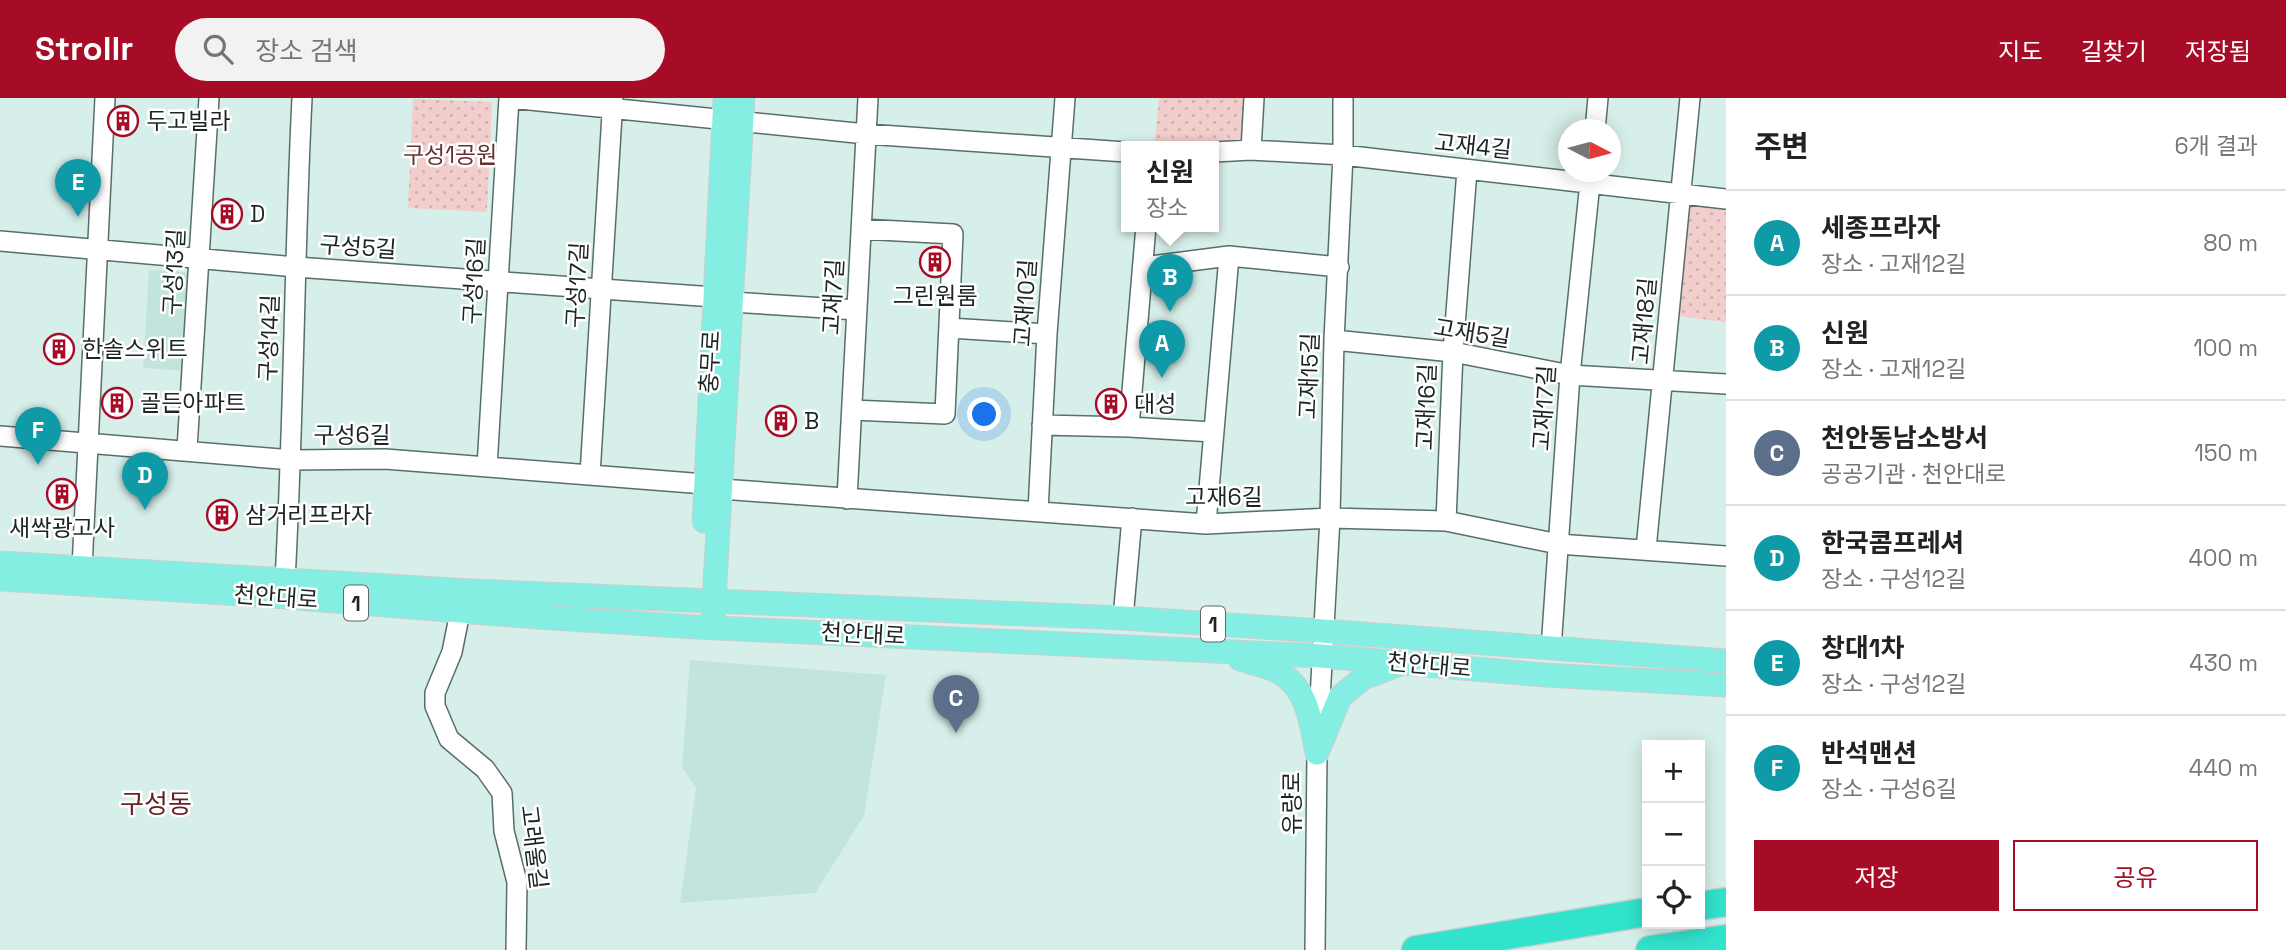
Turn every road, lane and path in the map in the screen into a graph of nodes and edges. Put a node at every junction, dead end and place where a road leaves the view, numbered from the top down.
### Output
1 (105, 98) edge
2 (209, 98) edge
3 (302, 98) edge
4 (510, 98) edge
5 (868, 98) edge
6 (1065, 98) edge
7 (1254, 98) edge
8 (1343, 98) edge
9 (1598, 98) edge
10 (1690, 98) edge
11 (612, 103) edge
12 (733, 109) edge
13 (1596, 119) edge
14 (866, 134) junction
15 (1061, 147) junction
16 (1251, 150) junction
17 (1121, 152) edge
18 (1219, 152) edge
19 (1343, 155) junction
20 (1466, 170) junction
21 (1558, 175) edge
22 (1590, 182) edge
23 (1616, 182) edge
24 (1681, 195) junction
25 (1726, 199) edge
26 (861, 229) junction
27 (1146, 232) edge
28 (0, 241) edge
29 (97, 250) junction
30 (1229, 256) junction
31 (200, 258) junction
32 (296, 267) junction
33 (1143, 267) junction
34 (1339, 267) junction
35 (499, 282) junction
36 (601, 289) junction
37 (722, 300) junction
38 (857, 310) junction
39 (949, 328) junction
40 (1047, 334) junction
41 (1334, 340) junction
42 (1453, 352) junction
43 (1570, 375) junction
44 (1663, 382) junction
45 (1726, 384) edge
46 (852, 410) junction
47 (1042, 425) junction
48 (1129, 427) junction
49 (1213, 432) junction
50 (0, 436) edge
51 (87, 443) junction
52 (187, 450) junction
53 (292, 460) junction
54 (487, 467) junction
55 (590, 475) junction
56 (713, 486) junction
57 (847, 499) junction
58 (1038, 511) junction
59 (1132, 518) junction
60 (1330, 518) junction
61 (1446, 521) junction
62 (1206, 524) junction
63 (1558, 544) junction
64 (1646, 549) junction
65 (1726, 556) edge
66 (0, 563) edge
67 (82, 568) junction
68 (0, 579) edge
69 (285, 580) junction
70 (706, 601) junction
71 (460, 612) junction
72 (1123, 618) junction
73 (704, 627) junction
74 (1323, 631) junction
75 (1551, 649) junction
76 (1216, 650) junction
77 (1321, 656) junction
78 (1726, 661) edge
79 (1403, 663) junction
80 (1726, 685) edge
81 (1317, 753) junction
82 (1726, 902) edge
83 (1705, 905) edge
84 (1642, 913) edge
85 (1726, 939) edge
86 (516, 950) edge
87 (1315, 950) edge
88 (1416, 950) edge
89 (1650, 950) edge

1 - 29 street
2 - 31 street, 구성13길
3 - 32 street, 구성14길
4 - 11 street
4 - 35 street, 구성16길
5 - 14 street, 고재7길
6 - 15 street, 고재10길
7 - 16 street
8 - 19 street, 고재15길
9 - 13 street
10 - 24 street, 고재18길
11 - 12 street
11 - 36 street, 구성17길
12 - 14 street
12 - 37 main road, 충무로
14 - 15 street
14 - 26 street, 고재7길
15 - 17 street
15 - 40 street, 고재10길
16 - 18 street, 고재4길
16 - 19 street, 고재4길
19 - 20 street, 고재4길
19 - 34 street, 고재15길
20 - 21 street, 고재4길
20 - 42 street, 고재16길
22 - 43 street, 고재17길
23 - 24 street, 고재4길
24 - 25 street, 고재4길
24 - 44 street, 고재18길
26 - 38 street, 고재7길
26 - 39 street
27 - 33 street
28 - 29 street, 구성5길
29 - 31 street, 구성5길
29 - 51 street
30 - 33 street
30 - 34 street
30 - 49 street
31 - 32 street, 구성5길
31 - 52 street, 구성13길
32 - 35 street, 구성5길
32 - 53 street, 구성14길
33 - 48 street
34 - 41 street, 고재15길
35 - 36 street, 구성5길
35 - 54 street, 구성16길
36 - 37 street, 구성5길
36 - 55 street, 구성17길
37 - 38 street, 충무로
37 - 56 main road, 충무로
38 - 46 street, 고재7길
39 - 40 street
39 - 46 street
40 - 47 street, 고재10길
41 - 42 street, 고재5길
41 - 60 street, 고재15길
42 - 43 street, 고재5길
42 - 61 street, 고재16길
43 - 44 street, 고재5길
43 - 63 street, 고재17길
44 - 45 street, 고재5길
44 - 64 street, 고재18길
46 - 57 street, 고재7길
47 - 48 street
47 - 58 street, 고재10길
48 - 49 street
49 - 62 street
50 - 51 street, 구성6길
51 - 52 street, 구성6길
51 - 67 street
52 - 53 street, 구성6길
53 - 54 street, 구성6길
53 - 69 street, 구성14길
54 - 55 street, 구성6길
55 - 56 street, 구성6길
56 - 57 street, 고재6길
56 - 70 main road, 충무로
57 - 58 street, 고재6길
58 - 59 street, 고재6길
59 - 62 street, 고재6길
59 - 72 street
60 - 61 street, 고재6길
60 - 62 street, 고재6길
60 - 74 street, 고재15길
61 - 63 street, 고재6길
63 - 64 street, 고재6길
63 - 75 street, 고재17길
64 - 65 street, 고재6길
66 - 67 main road, 천안대로 / 1
67 - 69 main road, 천안대로 / 1
68 - 71 main road, 천안대로 / 1
69 - 70 main road, 천안대로 / 1
70 - 72 main road, 천안대로 / 1
70 - 73 main road, 충무로
71 - 73 main road, 천안대로 / 1
71 - 86 street, 고래울길
72 - 74 main road, 천안대로 / 1
73 - 76 main road, 천안대로 / 1
74 - 75 main road, 천안대로 / 1
74 - 77 street, 고재15길
75 - 78 main road, 천안대로 / 1
76 - 77 main road, 천안대로 / 1
76 - 81 main road
77 - 79 main road, 천안대로 / 1
77 - 81 street, 유량로
79 - 80 main road, 천안대로 / 1
79 - 81 main road
81 - 87 street, 유량로
82 - 83 highway
84 - 88 highway
85 - 89 highway

